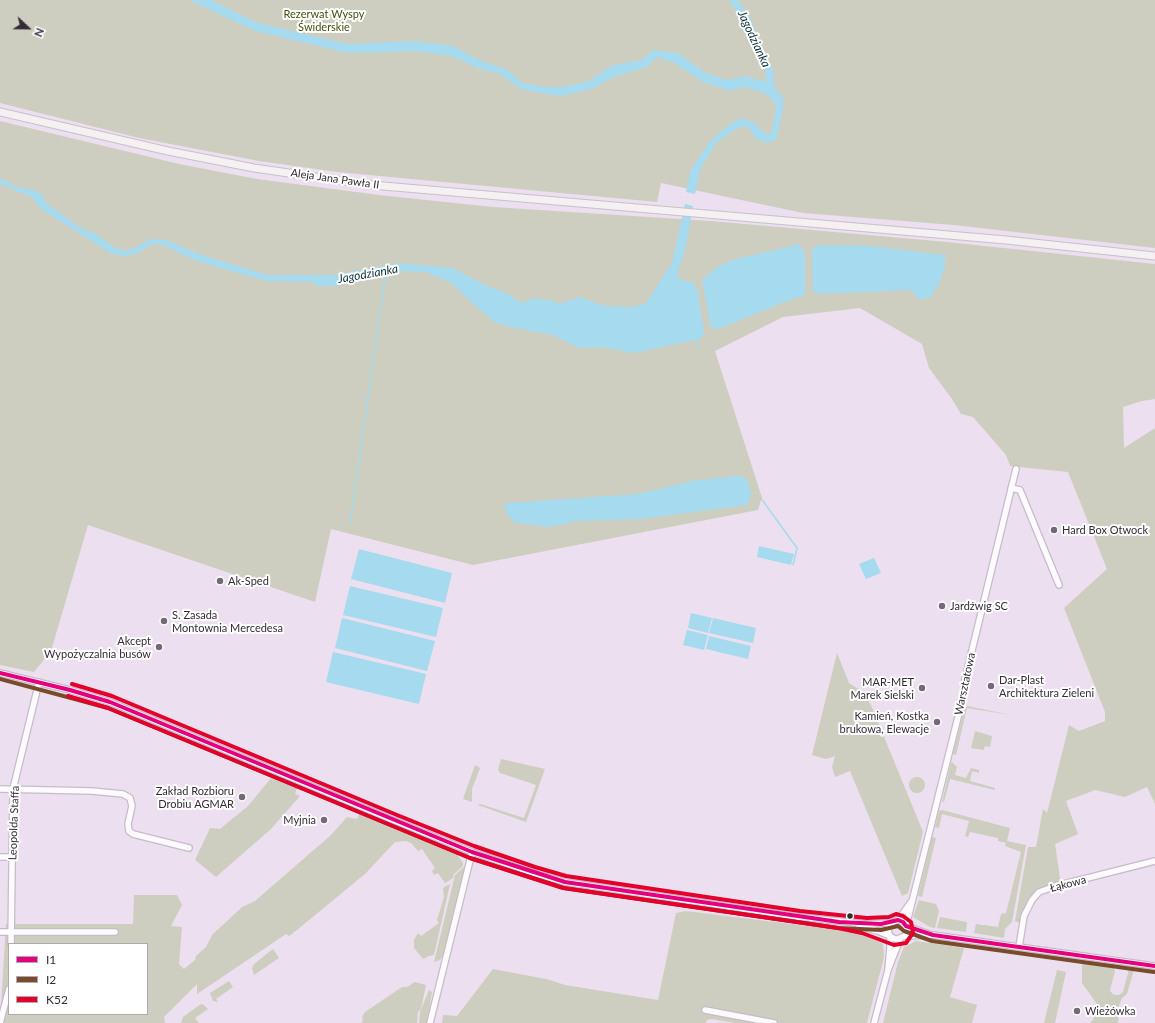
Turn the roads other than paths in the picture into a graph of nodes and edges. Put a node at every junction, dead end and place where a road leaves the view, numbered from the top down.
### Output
1 (0, 112) edge
2 (1155, 256) edge
3 (1016, 469) dead end
4 (1011, 488) junction
5 (1059, 585) dead end
6 (0, 673) edge
7 (39, 682) junction
8 (0, 789) edge
9 (13, 789) junction
10 (189, 848) dead end
11 (472, 852) junction
12 (0, 857) edge
13 (13, 857) junction
14 (1155, 861) edge
15 (914, 899) junction
16 (898, 920) junction
17 (839, 922) junction
18 (891, 923) junction
19 (906, 926) junction
20 (0, 932) edge
21 (11, 932) junction
22 (115, 932) dead end
23 (890, 936) junction
24 (933, 936) junction
25 (902, 937) junction
26 (11, 943) edge
27 (1019, 947) junction
28 (1155, 966) edge
29 (888, 970) junction
30 (8, 991) edge
31 (3, 1001) edge
32 (705, 1010) dead end
33 (0, 1023) edge
34 (430, 1023) edge
35 (774, 1023) edge
36 (874, 1023) edge

1 - 2 main road, Aleja Jana Pawła II
3 - 4 street, Warsztatowa
4 - 5 street
4 - 15 street, Warsztatowa
6 - 7 street
7 - 9 street, Leopolda Staffa
7 - 11 street
8 - 9 street
9 - 10 street
9 - 13 street, Leopolda Staffa
11 - 17 street
11 - 34 street
12 - 13 street
13 - 21 street, Leopolda Staffa
14 - 27 street, Łąkowa
15 - 16 street, Warsztatowa
15 - 19 street, Warsztatowa
16 - 18 street
16 - 19 street
17 - 18 street
17 - 23 street
18 - 23 street
19 - 24 street
19 - 25 street
20 - 21 street
21 - 22 street
21 - 26 street, Leopolda Staffa
23 - 25 street
23 - 29 street
24 - 25 street
24 - 27 street
25 - 29 street
27 - 28 street
29 - 36 street
30 - 31 street
31 - 33 street
32 - 35 street

